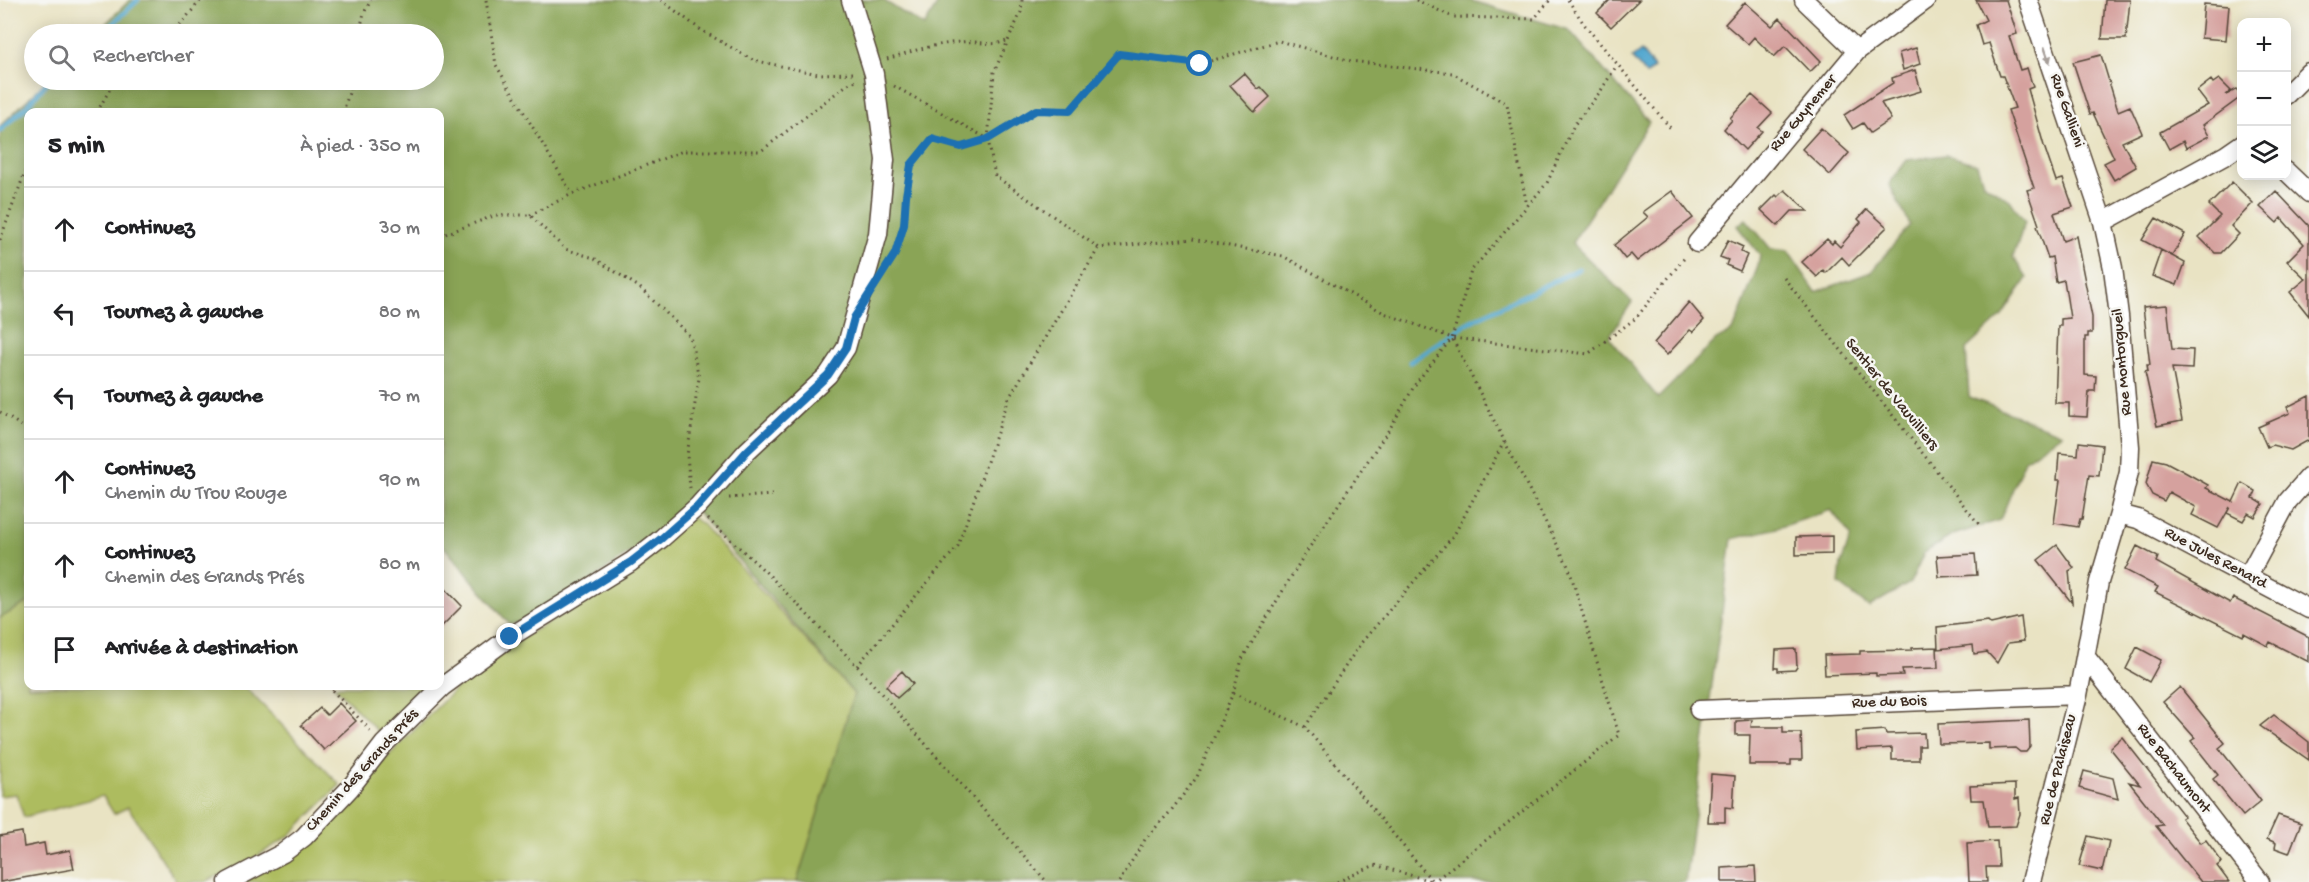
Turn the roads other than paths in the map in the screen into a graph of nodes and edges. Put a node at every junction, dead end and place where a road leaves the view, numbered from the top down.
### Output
1 (851, 0) edge
2 (1804, 0) edge
3 (1926, 0) edge
4 (2028, 0) edge
5 (1857, 51) junction
6 (2309, 72) edge
7 (2291, 90) edge
8 (2237, 147) edge
9 (2291, 176) edge
10 (2309, 193) edge
11 (2103, 222) junction
12 (1697, 243) road end
13 (2309, 477) edge
14 (2119, 514) junction
15 (2248, 576) junction
16 (2309, 609) edge
17 (2086, 657) junction
18 (444, 685) edge
19 (439, 690) edge
20 (2078, 695) junction
21 (1699, 710) dead end
22 (228, 882) edge
23 (2031, 882) edge
24 (2260, 882) edge

1 - 18 street, Chemin des Grands Prés
2 - 5 street
3 - 5 street, Rue Guynemer
4 -> 11 street, Rue Gallieni
5 - 12 street, Rue Guynemer
6 - 7 street
8 - 11 street
9 - 10 street
11 - 14 street, Rue Montorgueil
13 - 15 street
14 - 15 street, Rue Jules Renard
14 - 17 street, Rue Montorgueil
15 - 16 street, Rue Jules Renard
17 - 20 street, Rue de Palaiseau
17 - 24 street, Rue Bachaumont
19 - 22 street, Chemin des Grands Prés
20 - 21 street, Rue du Bois
20 - 23 street, Rue de Palaiseau

